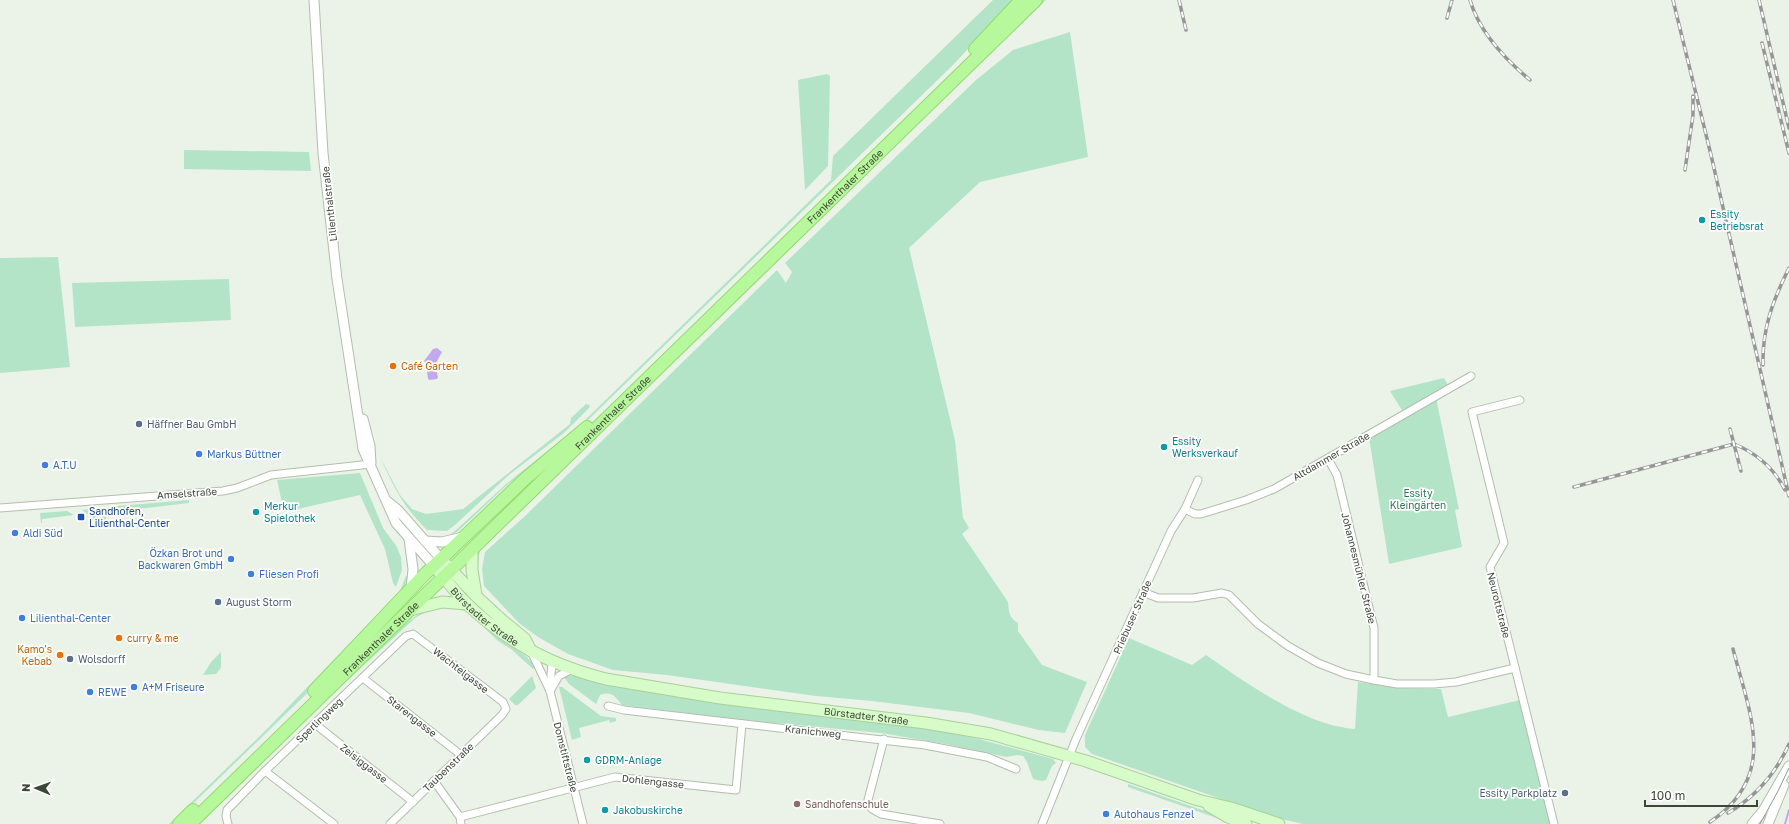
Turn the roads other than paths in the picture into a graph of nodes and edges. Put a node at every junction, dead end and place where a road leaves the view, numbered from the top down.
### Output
1 (314, 0) edge
2 (1021, 0) edge
3 (1036, 0) edge
4 (1471, 376) dead end
5 (1520, 400) dead end
6 (1328, 459) junction
7 (371, 464) junction
8 (1198, 480) dead end
9 (387, 501) junction
10 (0, 508) edge
11 (1185, 509) junction
12 (465, 537) junction
13 (409, 539) junction
14 (425, 541) junction
15 (472, 550) junction
16 (437, 563) junction
17 (447, 573) junction
18 (411, 589) junction
19 (1143, 592) junction
20 (476, 596) junction
21 (467, 604) junction
22 (410, 610) junction
23 (414, 634) joint
24 (530, 651) junction
25 (552, 661) junction
26 (1515, 668) junction
27 (572, 669) junction
28 (363, 678) junction
29 (1374, 680) junction
30 (550, 691) junction
31 (608, 706) dead end
32 (506, 709) joint
33 (315, 724) junction
34 (742, 724) junction
35 (884, 739) junction
36 (461, 755) junction
37 (1069, 756) junction
38 (1789, 766) edge
39 (1016, 769) dead end
40 (265, 771) junction
41 (1789, 771) edge
42 (434, 781) junction
43 (573, 788) junction
44 (1198, 800) junction
45 (413, 802) junction
46 (460, 820) edge
47 (179, 824) edge
48 (190, 824) edge
49 (228, 824) edge
50 (334, 824) edge
51 (390, 824) edge
52 (583, 824) edge
53 (940, 824) edge
54 (1042, 824) edge
55 (1246, 824) edge
56 (1279, 824) edge
57 (1554, 824) edge
58 (1752, 824) edge
59 (1768, 824) edge

1 - 7 street, Lilienthalstraße
2 - 12 main road, Frankenthaler Straße
3 - 15 main road, Frankenthaler Straße
4 - 6 street, Altdammer Straße
5 - 26 street, Neurottstraße
6 - 11 street, Altdammer Straße
6 - 29 street, Johannesmühler Straße
7 - 9 street, Lilienthalstraße
7 - 10 street, Amselstraße
8 - 11 street, Priebuser Straße
9 - 13 street, Lilienthalstraße
9 - 14 street, Lilienthalstraße
11 - 19 street, Priebuser Straße
12 - 14 street
12 - 16 main road, Frankenthaler Straße
13 - 16 street, Lilienthalstraße
13 - 18 street
14 - 16 street, Lilienthalstraße
15 - 17 main road, Frankenthaler Straße
15 - 20 main road
16 - 17 main road
16 - 18 main road, Frankenthaler Straße
17 - 20 main road, Bürstadter Straße
17 - 21 main road, Bürstadter Straße
17 - 22 main road, Frankenthaler Straße
18 - 47 main road, Frankenthaler Straße
19 - 29 street
19 - 37 street, Priebuser Straße
20 - 24 main road, Bürstadter Straße
21 - 22 main road
21 - 24 main road, Bürstadter Straße
22 - 48 main road, Frankenthaler Straße
23 - 28 street, Sperlingweg
23 - 32 street, Wachtelgasse
24 - 25 main road, Bürstadter Straße
24 - 30 street
25 - 27 main road, Bürstadter Straße
25 - 30 street
26 - 29 street
26 - 57 street, Neurottstraße
27 - 30 street
27 - 37 main road, Bürstadter Straße
28 - 33 street, Sperlingweg
28 - 36 street, Starengasse
30 - 43 street, Domstiftstraße
31 - 34 street, Kranichweg
32 - 36 street, Taubenstraße
33 - 40 street, Sperlingweg
33 - 45 street, Zeisiggasse
34 - 35 street, Kranichweg
34 - 43 street, Dohlengasse
35 - 39 street, Kranichweg
35 - 53 street
36 - 42 street, Taubenstraße
37 - 44 main road, Bürstadter Straße
37 - 54 street, Priebuser Straße
38 - 58 street
40 - 49 street, Sperlingweg
40 - 50 street
41 - 59 street
42 - 45 street, Taubenstraße
42 - 46 street
43 - 46 street, Dohlengasse
43 - 52 street, Domstiftstraße
44 - 55 main road, Bürstadter Straße
44 - 56 main road, Bürstadter Straße
45 - 51 street, Taubenstraße

